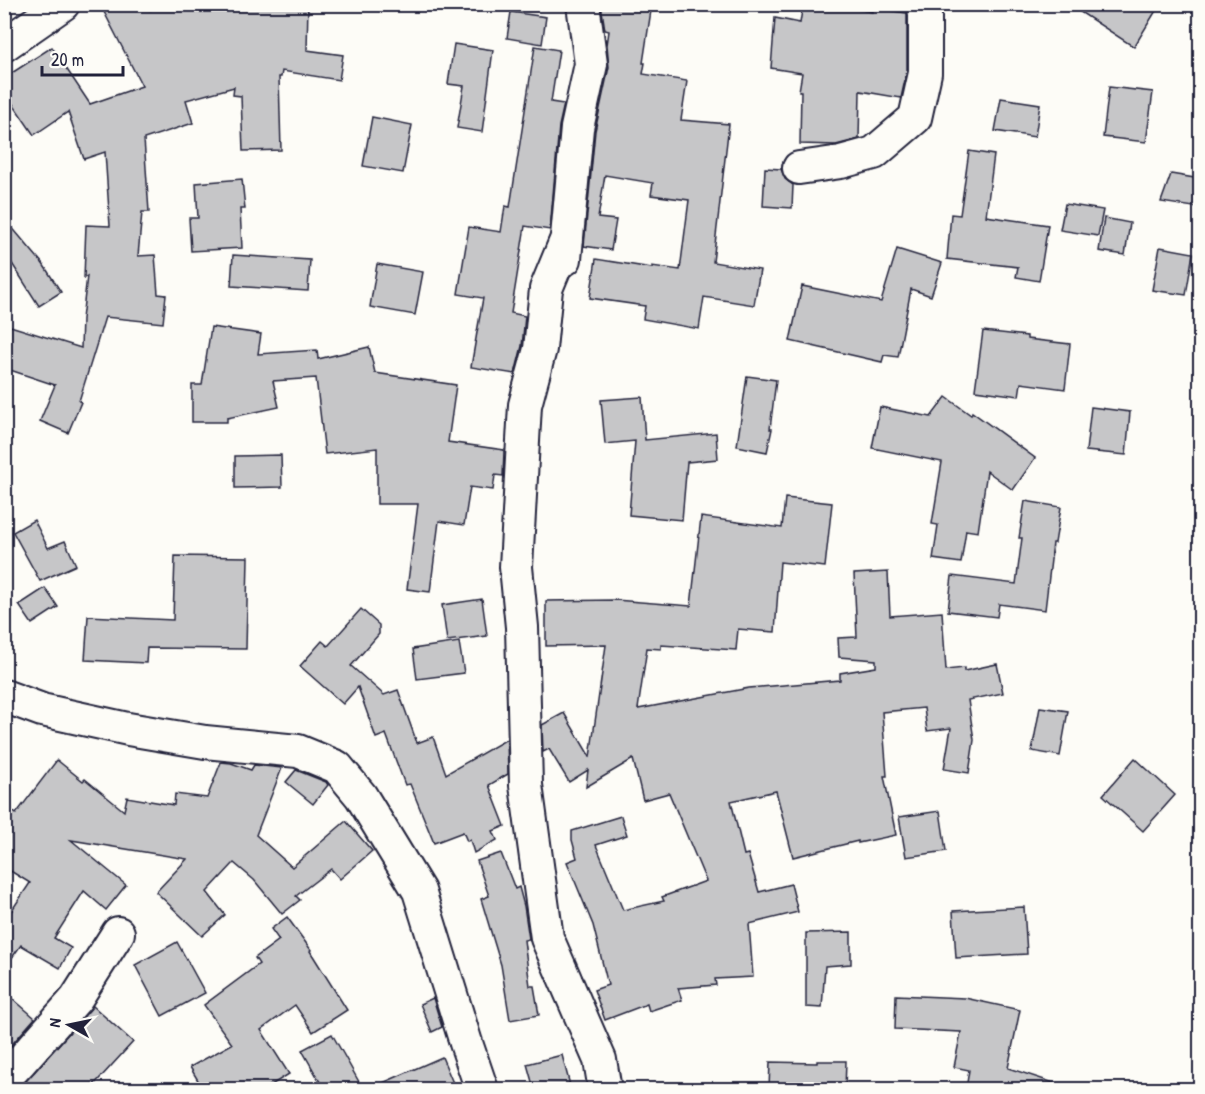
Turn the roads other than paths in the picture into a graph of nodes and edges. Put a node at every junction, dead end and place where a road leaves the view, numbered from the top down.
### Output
1 (63, 4) edge
2 (583, 4) edge
3 (924, 4) edge
4 (4, 45) edge
5 (799, 168) dead end
6 (567, 238) junction
7 (561, 292) dead end
8 (4, 696) edge
9 (118, 933) dead end
10 (4, 1079) edge
11 (482, 1089) edge
12 (605, 1089) edge

1 - 4 street
2 - 6 street
3 - 5 street
6 - 7 street
6 - 12 street
8 - 11 street
9 - 10 street

